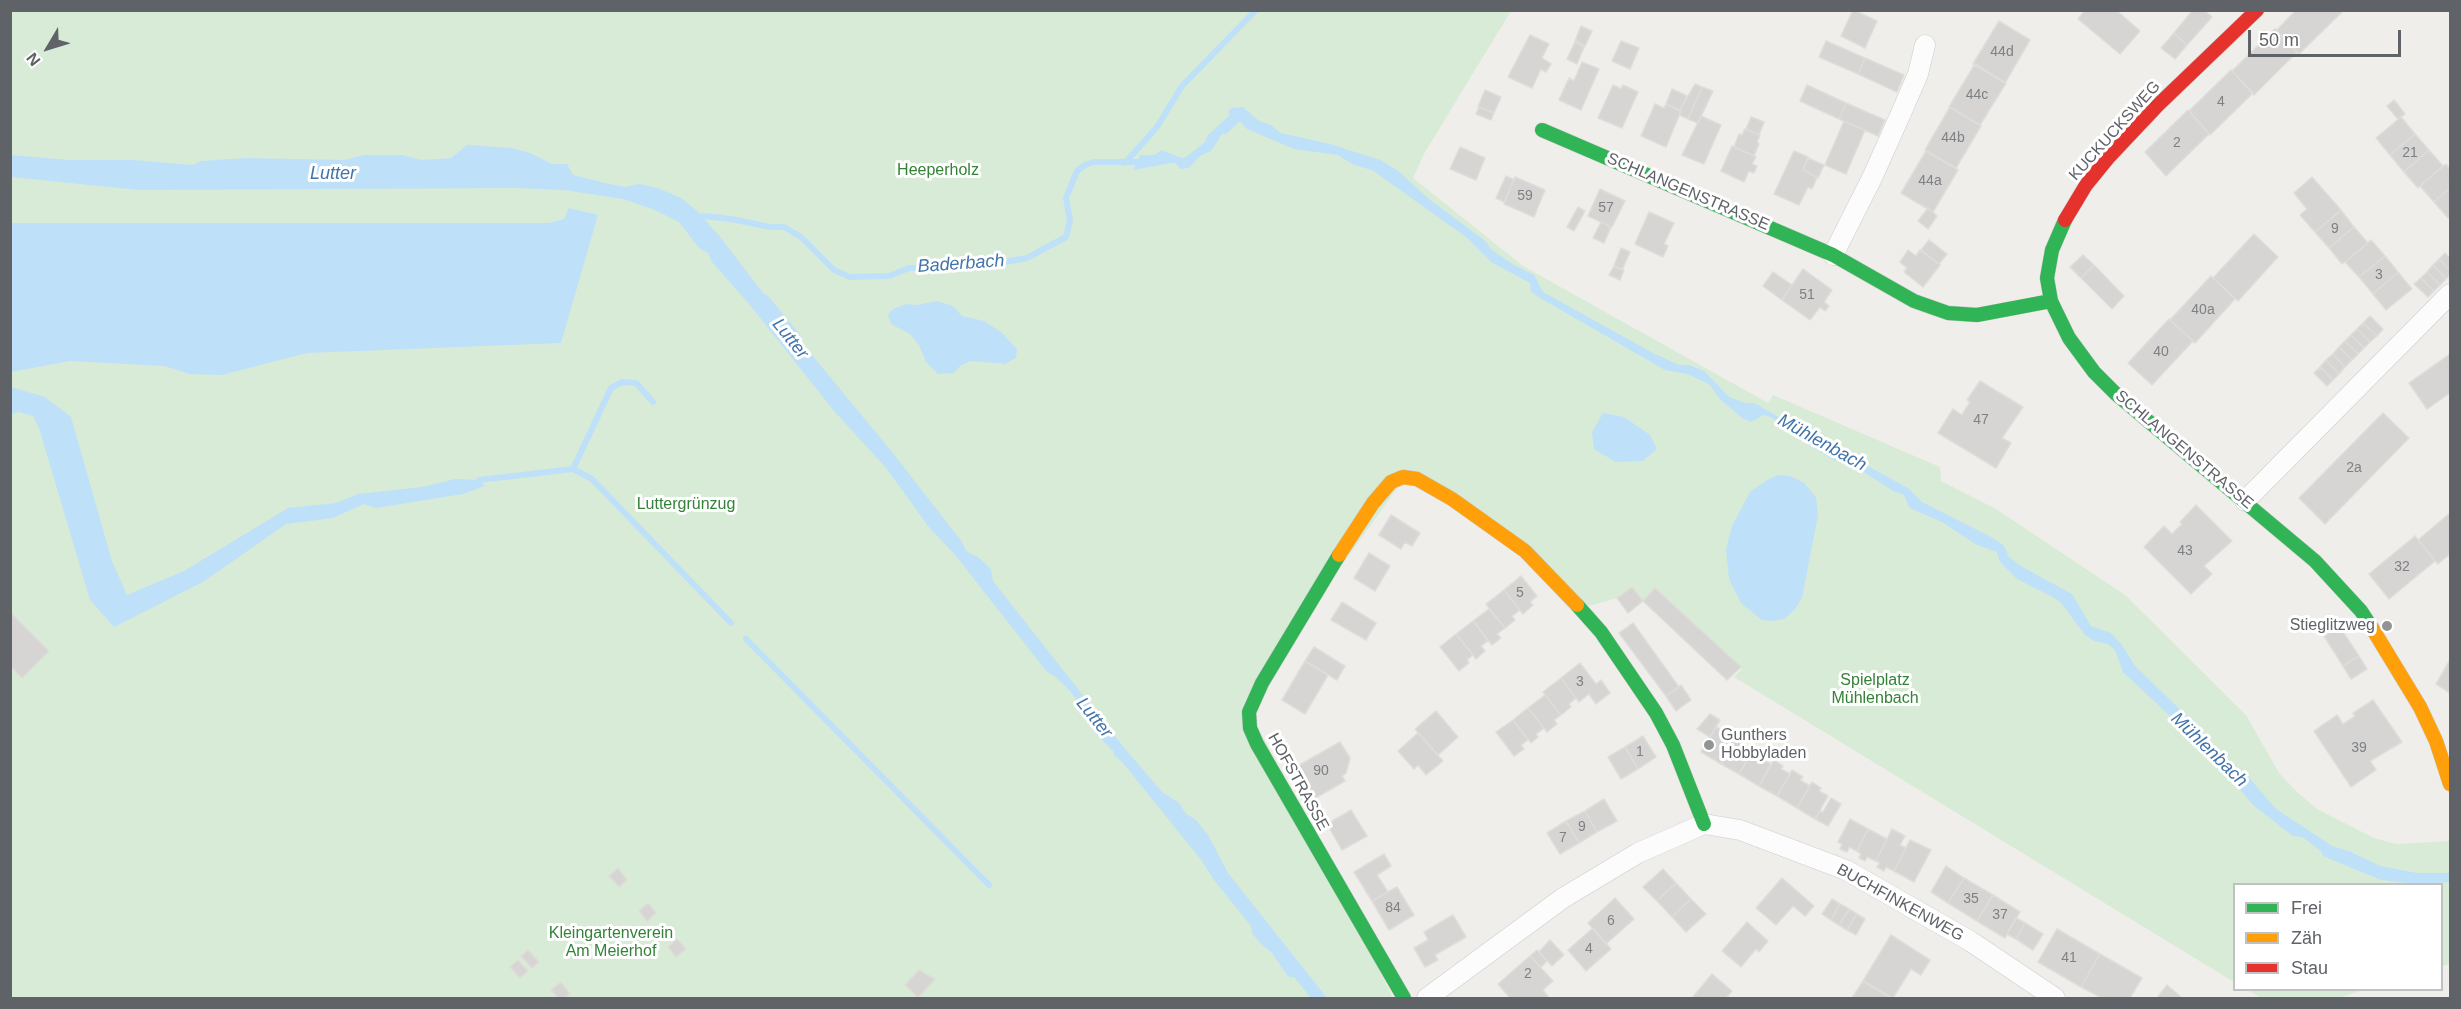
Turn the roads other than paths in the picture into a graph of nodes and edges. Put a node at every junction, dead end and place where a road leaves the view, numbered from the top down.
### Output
1 (2257, 10) edge
2 (1925, 45) dead end
3 (1542, 130) dead end
4 (1833, 255) junction
5 (2451, 294) edge
6 (2051, 301) junction
7 (2245, 501) junction
8 (2443, 738) edge
9 (2451, 784) edge
10 (1704, 824) junction
11 (1404, 999) edge
12 (1427, 999) edge
13 (2055, 999) edge

1 - 6 street, KUCKUCKSWEG
2 - 4 street
3 - 4 street, SCHLANGENSTRASSE
4 - 6 street, SCHLANGENSTRASSE
5 - 7 street
6 - 7 street, SCHLANGENSTRASSE
7 - 8 street, SCHLANGENSTRASSE
8 - 9 street, SCHLANGENSTRASSE
10 - 11 street, HOFSTRASSE
10 - 12 street
10 - 13 street, BUCHFINKENWEG

